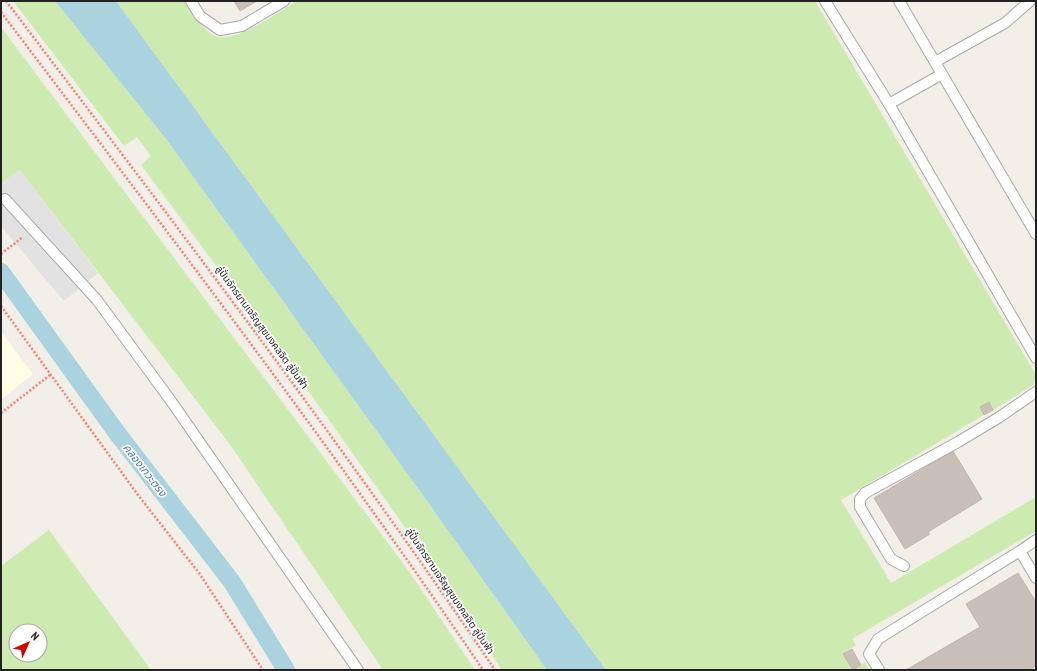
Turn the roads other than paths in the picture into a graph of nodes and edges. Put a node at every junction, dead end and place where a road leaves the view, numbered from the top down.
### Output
1 (191, 1) edge
2 (284, 1) edge
3 (825, 1) edge
4 (899, 1) edge
5 (1030, 1) edge
6 (935, 62) junction
7 (942, 74) junction
8 (889, 104) junction
9 (5, 199) dead end
10 (1036, 234) edge
11 (1036, 358) edge
12 (1036, 392) edge
13 (1036, 540) edge
14 (1020, 551) junction
15 (904, 566) dead end
16 (1036, 578) edge
17 (358, 670) edge
18 (879, 670) edge

1 - 2 lane
3 - 8 lane
4 - 6 lane
5 - 6 lane
6 - 7 lane
7 - 8 lane
7 - 10 lane
8 - 11 lane
9 - 17 lane
12 - 15 lane
13 - 14 lane
14 - 16 lane
14 - 18 lane

